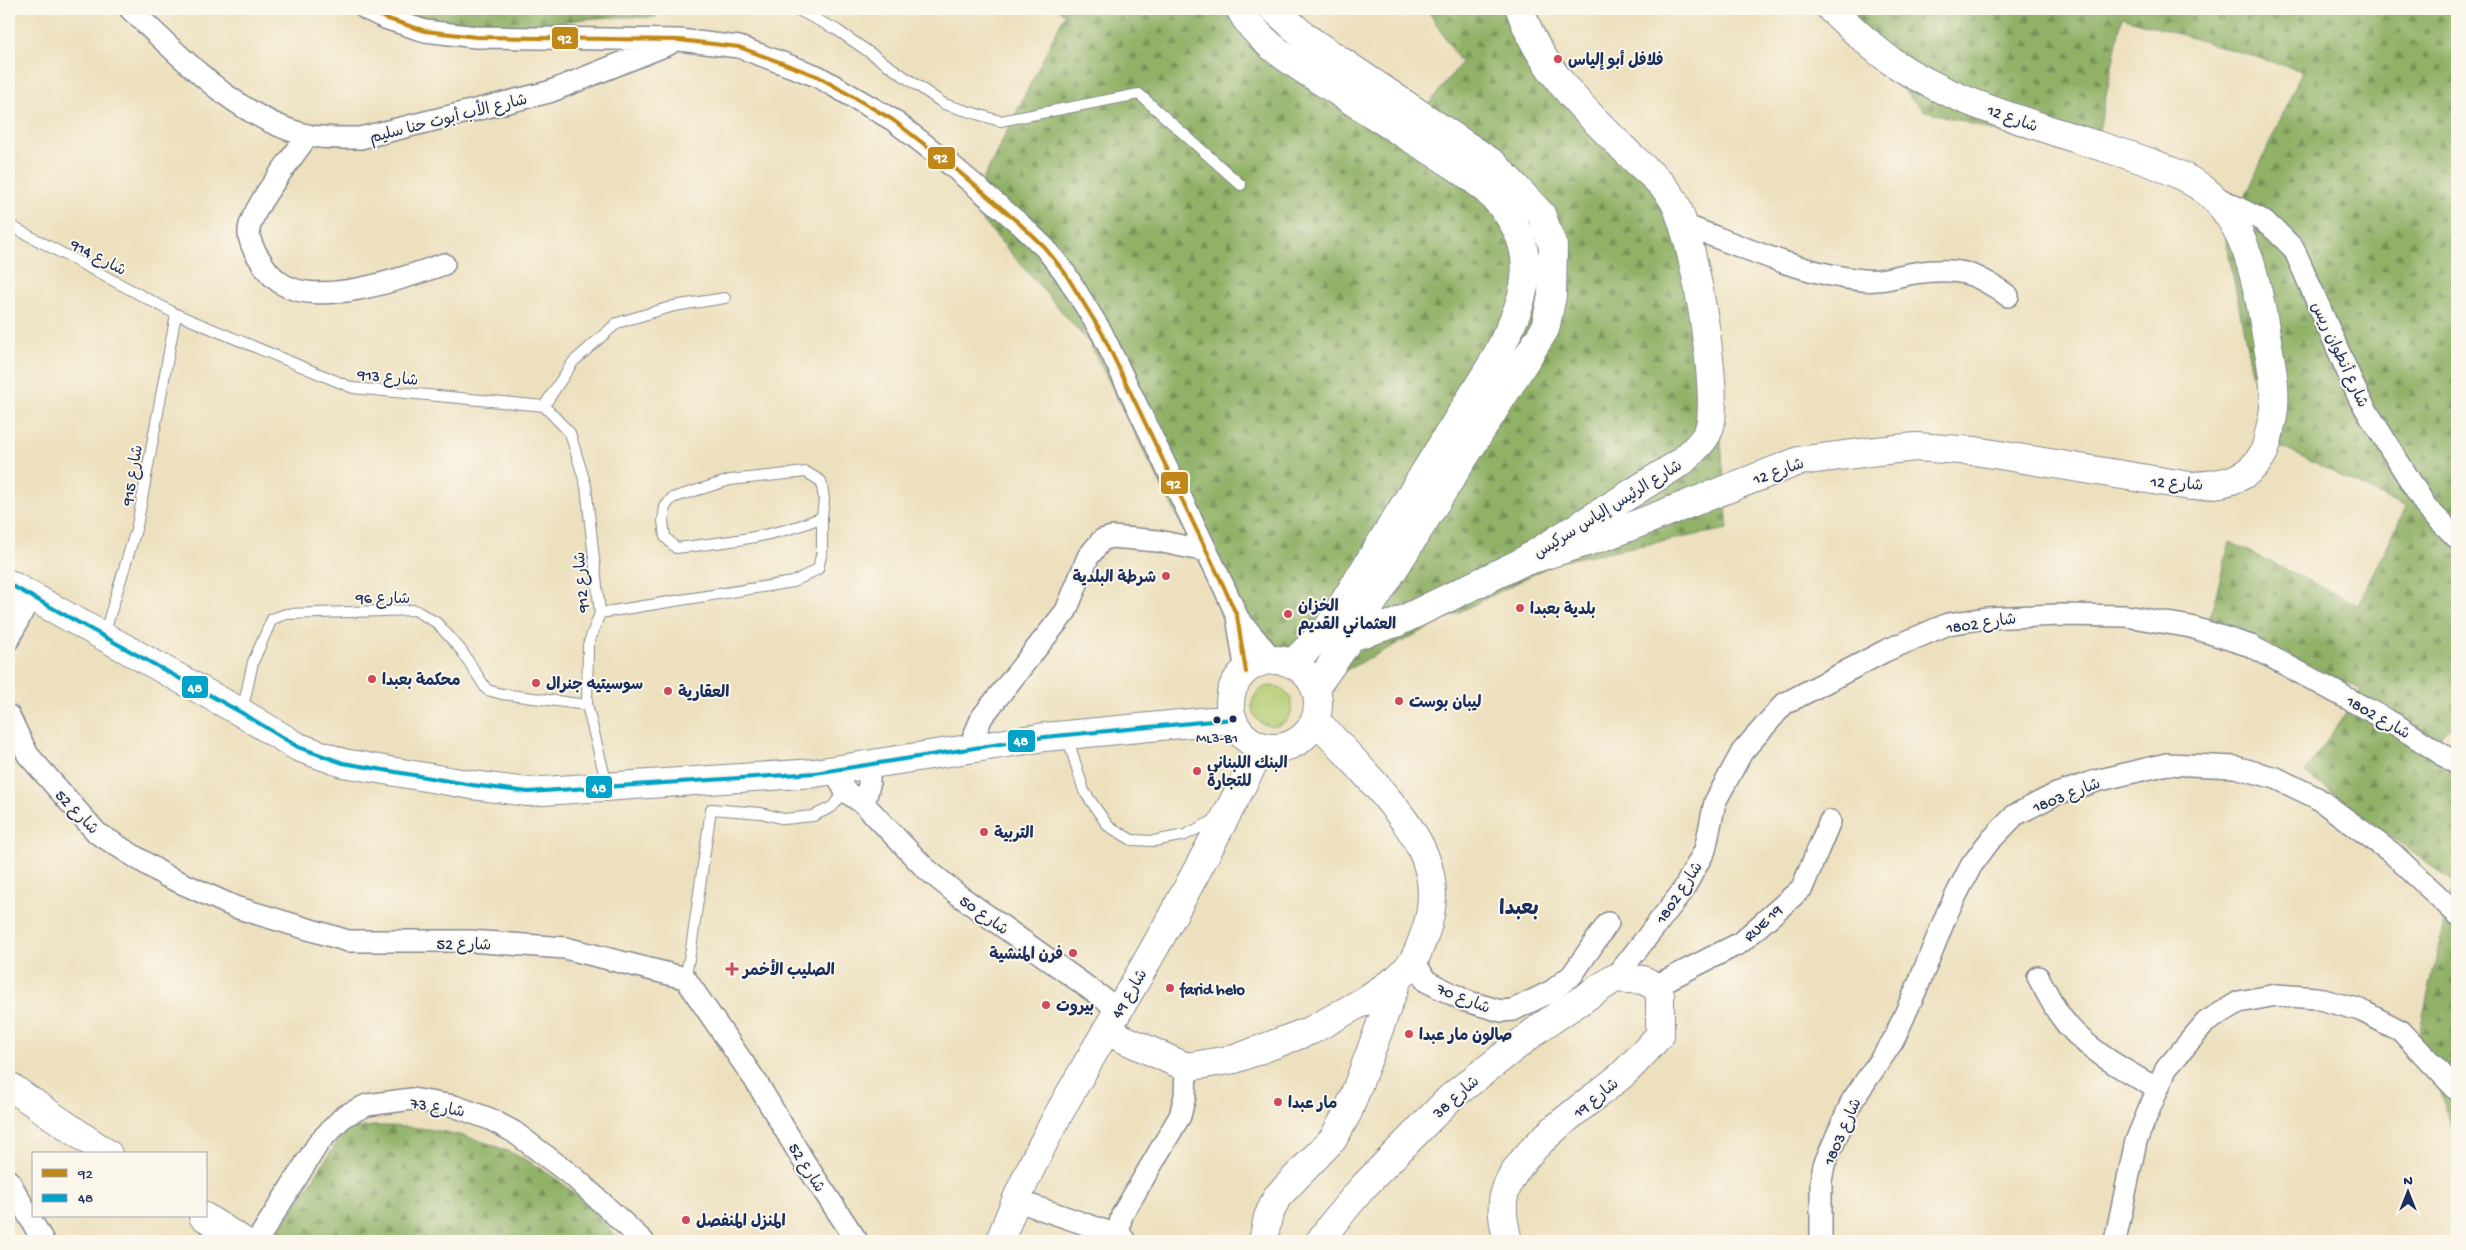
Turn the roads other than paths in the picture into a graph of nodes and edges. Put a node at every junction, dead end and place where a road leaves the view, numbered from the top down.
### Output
1 (130, 9) edge
2 (366, 9) edge
3 (796, 9) edge
4 (1240, 9) edge
5 (1274, 9) edge
6 (1520, 9) edge
7 (1831, 9) edge
8 (679, 40) junction
9 (308, 135) junction
10 (1241, 185) dead end
11 (2207, 192) junction
12 (9, 225) edge
13 (1684, 225) junction
14 (444, 264) dead end
15 (2008, 296) dead end
16 (725, 298) dead end
17 (176, 314) junction
18 (544, 406) junction
19 (822, 517) junction
20 (2457, 538) edge
21 (1206, 551) junction
22 (1520, 563) junction
23 (20, 590) edge
24 (600, 613) junction
25 (1237, 616) junction
26 (1339, 633) junction
27 (103, 638) junction
28 (9, 639) edge
29 (1283, 663) junction
30 (1246, 672) junction
31 (1315, 688) junction
32 (587, 705) junction
33 (242, 713) junction
34 (9, 716) edge
35 (1232, 719) junction
36 (1315, 720) junction
37 (1066, 735) junction
38 (1262, 746) junction
39 (968, 750) junction
40 (2457, 764) edge
41 (869, 766) junction
42 (840, 781) junction
43 (607, 788) junction
44 (864, 804) junction
45 (1229, 811) junction
46 (1830, 821) dead end
47 (2457, 914) edge
48 (1608, 923) dead end
49 (1407, 970) junction
50 (2038, 977) dead end
51 (685, 978) junction
52 (1615, 978) junction
53 (1656, 986) junction
54 (1112, 1020) junction
55 (1186, 1067) junction
56 (9, 1086) edge
57 (2156, 1088) junction
58 (2457, 1090) edge
59 (105, 1152) edge
60 (9, 1181) edge
61 (1015, 1200) junction
62 (206, 1218) edge
63 (1122, 1238) edge
64 (43, 1241) edge
65 (243, 1241) edge
66 (258, 1241) edge
67 (642, 1241) edge
68 (858, 1241) edge
69 (1000, 1241) edge
70 (1263, 1241) edge
71 (1320, 1241) edge
72 (1508, 1241) edge
73 (1821, 1241) edge
74 (2114, 1241) edge

1 - 9 street, شارع الأب أبوت حنا سليم
2 - 8 street
3 - 10 lane
4 - 26 main road
5 - 26 main road
6 - 13 main road, شارع الرئيس إلياس سركيس
7 - 11 main road, شارع 12
8 - 9 street, شارع الأب أبوت حنا سليم
8 - 21 street
9 - 14 street
11 - 20 street, شارع أنطوان ريس
11 - 22 main road, شارع 12
12 - 17 lane, شارع 914
13 - 15 street
13 - 22 main road, شارع الرئيس إلياس سركيس
16 - 18 lane
17 - 18 lane, شارع 913
17 - 27 lane, شارع 915
18 - 24 lane, شارع 912
19 - 19 lane
19 - 24 lane
21 - 25 street
21 - 39 street
22 - 26 main road, شارع الرئيس إلياس سركيس
23 - 27 main road
23 - 28 street
24 - 32 lane, شارع 912
25 - 29 street
25 - 30 street
26 - 29 main road
26 - 31 main road
27 - 33 main road
29 - 30 main road
29 - 31 main road
30 - 35 main road
31 - 36 main road
32 - 33 lane, شارع 96
32 - 43 lane, شارع 912
33 - 43 main road
34 - 51 street, شارع 52
35 - 37 main road
35 - 38 main road
36 - 38 main road
36 - 49 main road
37 - 39 main road
37 - 45 lane
38 - 45 main road, شارع 49
39 - 41 main road
40 - 52 street, شارع 1802
41 - 42 main road
41 - 44 street
42 - 43 main road
42 - 44 street, شارع 50
42 - 51 lane
44 - 54 street, شارع 50
45 - 54 main road, شارع 49
46 - 53 street, RUE 19
47 - 73 street, شارع 1803
48 - 49 street, شارع 70
49 - 55 main road
49 - 70 main road
50 - 57 street
51 - 68 street, شارع 52
52 - 53 main road
52 - 71 main road, شارع 38
53 - 72 main road, شارع 19
54 - 55 main road, شارع 50
54 - 61 main road, شارع 49
55 - 63 street
56 - 59 main road
57 - 58 street
57 - 74 street
60 - 64 street
61 - 63 street
61 - 69 main road, شارع 49
62 - 65 main road
66 - 67 street, شارع 73

